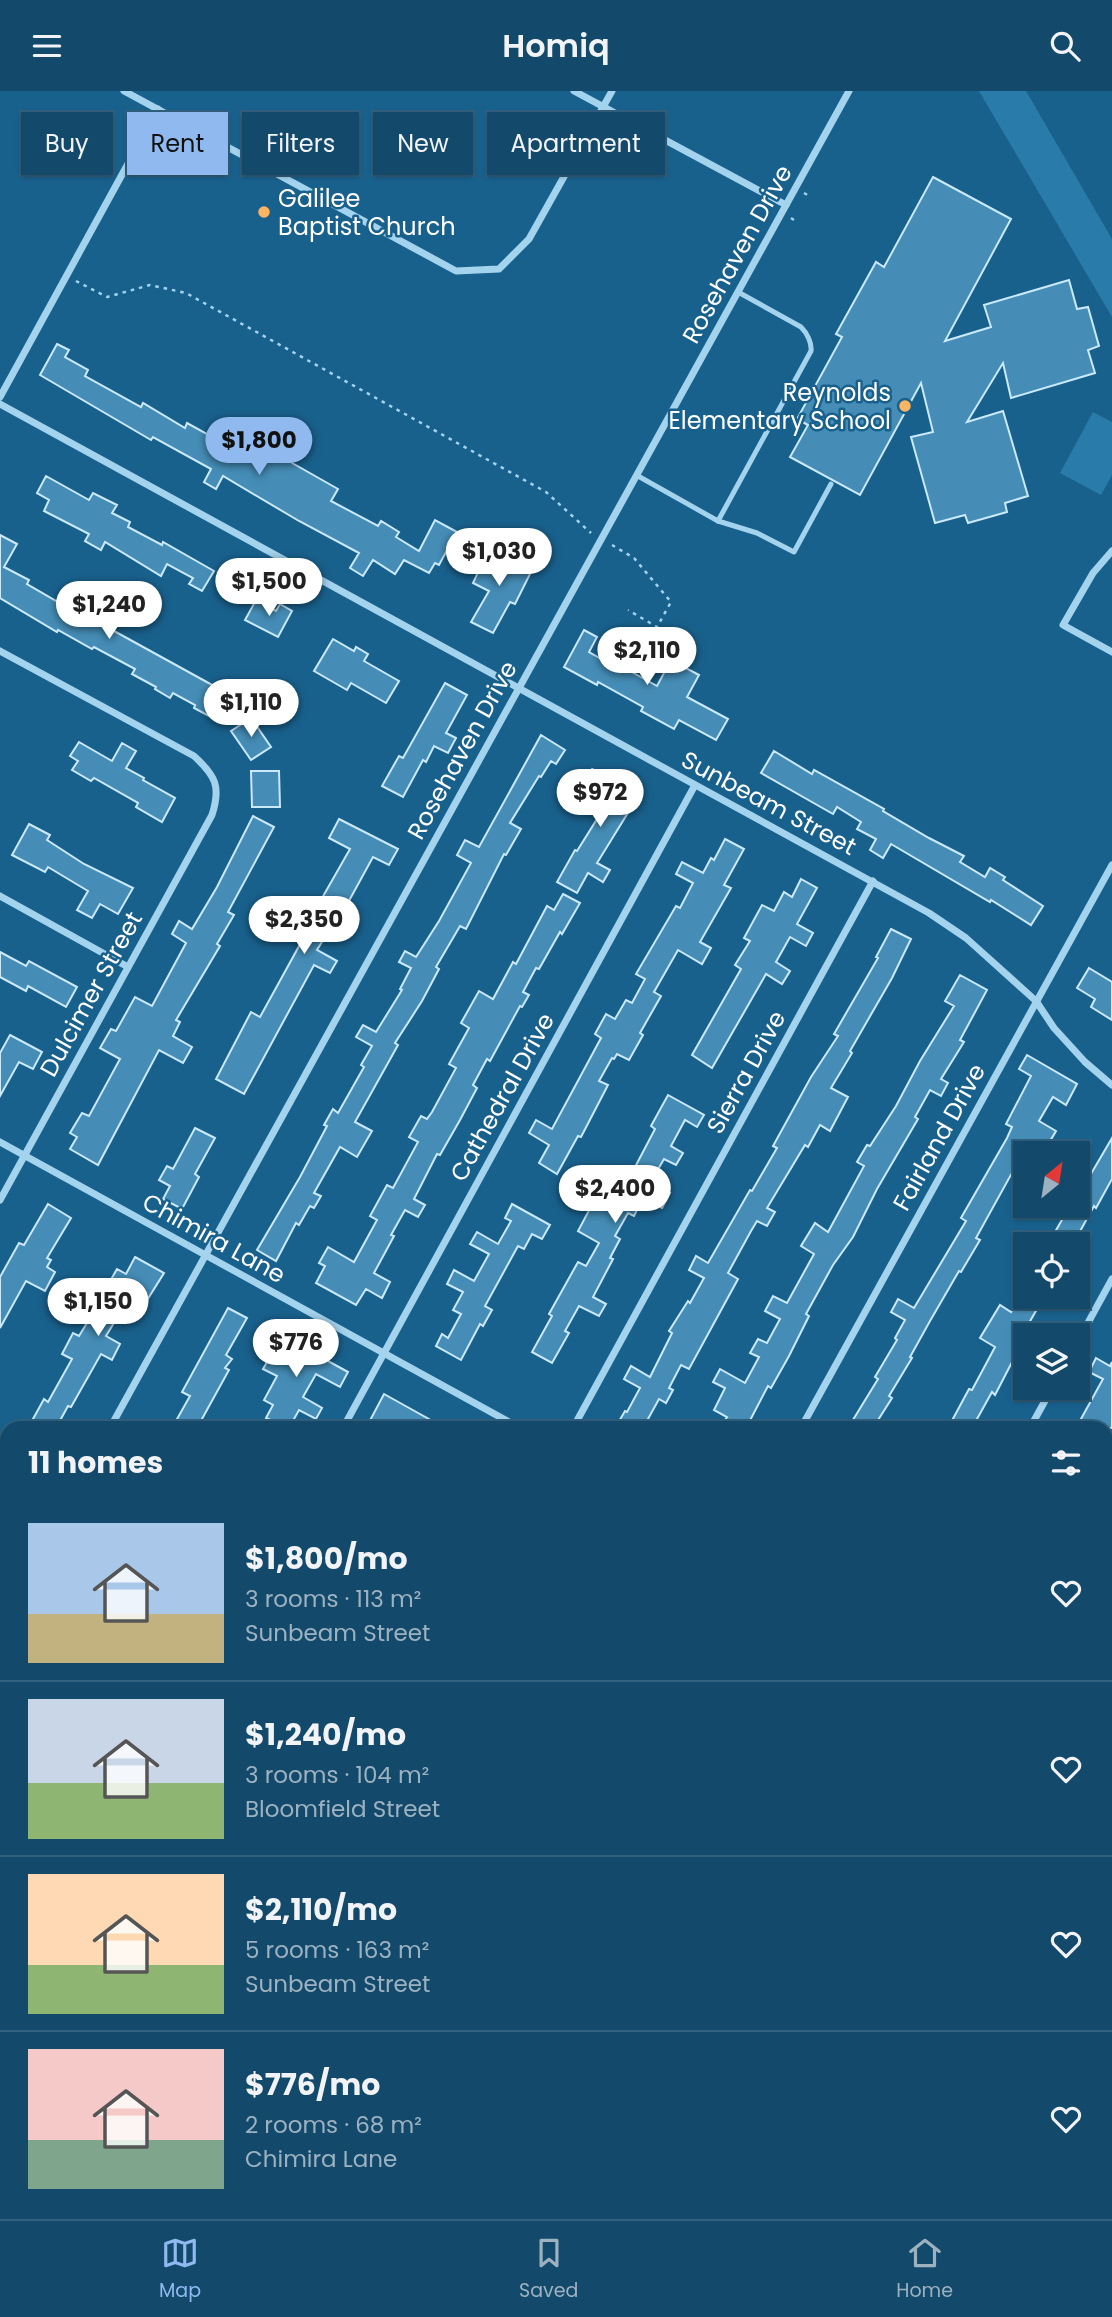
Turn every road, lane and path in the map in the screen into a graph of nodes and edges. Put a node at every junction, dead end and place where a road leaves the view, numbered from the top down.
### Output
1 (124, 91) edge
2 (574, 91) edge
3 (612, 91) edge
4 (849, 91) edge
5 (603, 107) junction
6 (158, 109) junction
7 (786, 205) junction
8 (67, 276) junction
9 (738, 292) junction
10 (0, 397) edge
11 (0, 404) edge
12 (638, 476) junction
13 (831, 484) dead end
14 (718, 521) junction
15 (603, 540) junction
16 (1112, 551) edge
17 (628, 610) dead end
18 (0, 651) edge
19 (1112, 652) edge
20 (518, 687) junction
21 (695, 785) junction
22 (1112, 865) edge
23 (873, 881) junction
24 (0, 897) edge
25 (128, 967) junction
26 (1036, 1000) junction
27 (1112, 1085) edge
28 (0, 1142) edge
29 (24, 1156) junction
30 (0, 1200) edge
31 (205, 1255) junction
32 (1112, 1279) edge
33 (1088, 1323) edge
34 (384, 1354) junction
35 (1045, 1400) edge
36 (114, 1421) edge
37 (347, 1421) edge
38 (507, 1421) edge
39 (577, 1421) edge
40 (804, 1421) edge
41 (1034, 1421) edge

1 - 6 street
2 - 5 street
3 - 5 street
4 - 7 street, Rosehaven Drive
5 - 6 street
5 - 7 street
6 - 8 street
7 - 9 street, Rosehaven Drive
8 - 10 street
8 - 15 path
9 - 12 street, Rosehaven Drive
9 - 14 lane
11 - 20 street, Sunbeam Street
12 - 14 lane
12 - 15 street, Rosehaven Drive
13 - 14 lane
15 - 17 path
15 - 20 street, Rosehaven Drive
16 - 19 street
18 - 25 street, Dulcimer Street
20 - 21 street, Sunbeam Street
20 - 31 street, Rosehaven Drive
21 - 23 street, Sunbeam Street
21 - 34 street, Cathedral Drive
22 - 26 street, Fairland Drive
23 - 26 street, Sunbeam Street
23 - 39 street, Sierra Drive
24 - 25 street
25 - 29 street, Dulcimer Street
26 - 27 street, Sunbeam Street
26 - 40 street, Fairland Drive
28 - 29 street, Chimira Lane
29 - 30 street, Dulcimer Street
29 - 31 street, Chimira Lane
31 - 34 street, Chimira Lane
31 - 36 street, Rosehaven Drive
32 - 33 street
34 - 37 street, Cathedral Drive
34 - 38 street, Chimira Lane
35 - 41 street

